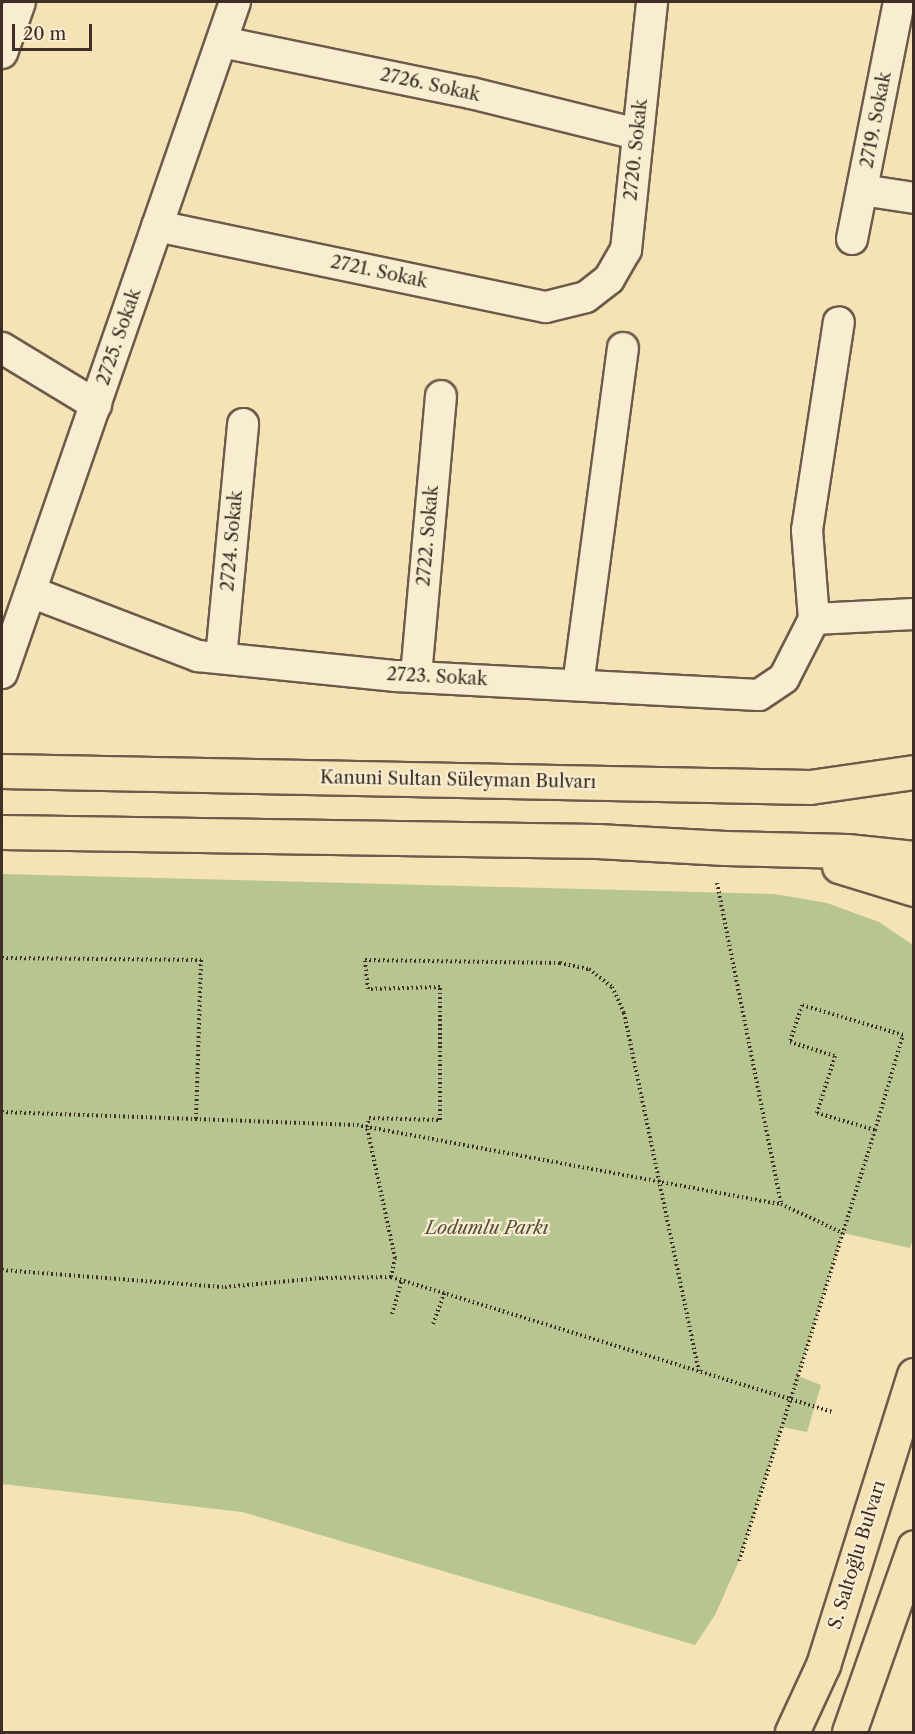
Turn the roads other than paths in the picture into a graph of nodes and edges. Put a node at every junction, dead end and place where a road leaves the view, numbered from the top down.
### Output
1 (20, 2) edge
2 (235, 2) edge
3 (652, 2) edge
4 (899, 2) edge
5 (222, 42) junction
6 (2, 53) edge
7 (637, 134) junction
8 (862, 190) junction
9 (914, 198) edge
10 (157, 226) junction
11 (852, 239) dead end
12 (598, 290) joint
13 (839, 322) dead end
14 (2, 348) edge
15 (622, 348) dead end
16 (441, 396) dead end
17 (96, 405) junction
18 (243, 424) dead end
19 (31, 592) junction
20 (914, 614) edge
21 (814, 619) junction
22 (221, 658) junction
23 (2, 673) edge
24 (416, 676) junction
25 (578, 685) junction
26 (2, 771) edge
27 (914, 772) edge
28 (2, 832) edge
29 (792, 849) junction
30 (914, 858) edge
31 (914, 890) edge
32 (914, 1375) edge
33 (914, 1547) edge
34 (792, 1732) edge
35 (849, 1732) edge

1 - 6 street
2 - 5 street, 2725. Sokak
3 - 7 street, 2720. Sokak
4 - 8 street, 2719. Sokak
5 - 7 street, 2726. Sokak
5 - 10 street, 2725. Sokak
7 - 12 street, 2720. Sokak
8 - 9 street
8 - 11 street, 2719. Sokak
10 - 12 street, 2721. Sokak
10 - 17 street, 2725. Sokak
13 - 21 street
14 - 17 street
15 - 25 street
16 - 24 street, 2722. Sokak
17 - 19 street, 2725. Sokak
18 - 22 street, 2724. Sokak
19 - 22 street, 2723. Sokak
19 - 23 street, 2725. Sokak
20 - 21 street
21 - 25 street, 2723. Sokak
22 - 24 street, 2723. Sokak
24 - 25 street, 2723. Sokak
26 - 27 main road, Kanuni Sultan Süleyman Bulvarı
28 - 29 main road
29 - 30 main road
29 - 31 main road
32 - 34 main road, S. Saltoğlu Bulvarı
33 - 35 main road

